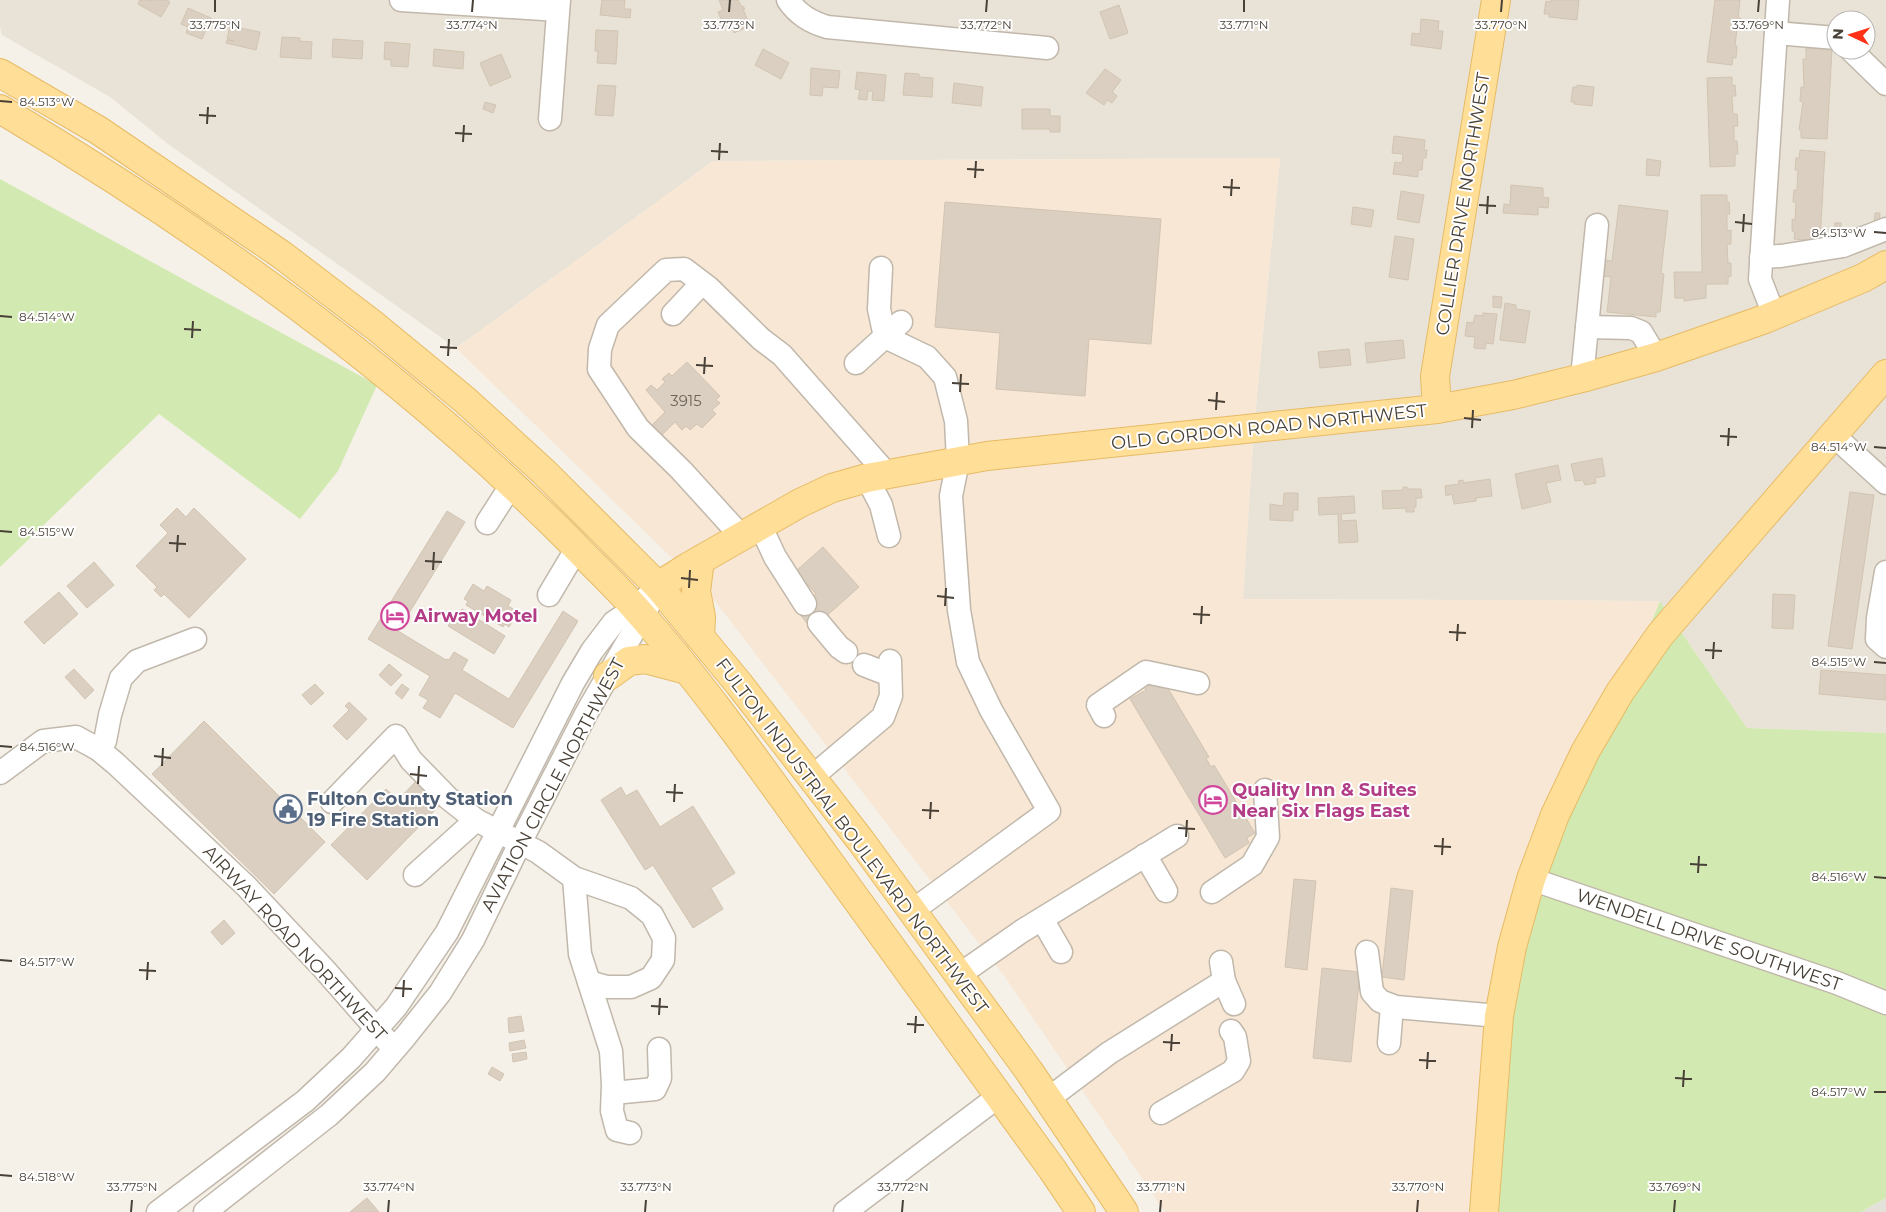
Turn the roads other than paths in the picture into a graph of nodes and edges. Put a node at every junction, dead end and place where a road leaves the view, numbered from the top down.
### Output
1 (401, 0) edge
2 (788, 0) edge
3 (1496, 0) edge
4 (1778, 0) edge
5 (559, 5) edge
6 (1776, 33) junction
7 (1826, 37) edge
8 (1047, 48) dead end
9 (1861, 60) edge
10 (0, 73) edge
11 (1886, 84) edge
12 (0, 109) edge
13 (550, 119) dead end
14 (1597, 225) dead end
15 (1886, 229) edge
16 (1760, 256) junction
17 (1886, 266) edge
18 (880, 268) dead end
19 (702, 283) junction
20 (672, 314) dead end
21 (1774, 315) junction
22 (902, 322) dead end
23 (1587, 327) junction
24 (885, 337) junction
25 (1656, 357) junction
26 (856, 363) dead end
27 (1886, 374) edge
28 (1582, 378) junction
29 (1437, 409) junction
30 (1832, 434) junction
31 (958, 461) junction
32 (877, 476) junction
33 (1886, 483) edge
34 (512, 484) junction
35 (487, 523) dead end
36 (751, 531) junction
37 (888, 536) dead end
38 (577, 548) junction
39 (700, 560) junction
40 (1886, 572) edge
41 (658, 586) junction
42 (549, 595) dead end
43 (805, 604) dead end
44 (639, 612) junction
45 (820, 622) dead end
46 (700, 637) junction
47 (195, 639) dead end
48 (1886, 648) edge
49 (687, 670) junction
50 (608, 676) junction
51 (1198, 683) dead end
52 (1104, 716) dead end
53 (98, 749) junction
54 (1, 772) edge
55 (812, 777) junction
56 (1265, 790) dead end
57 (332, 802) dead end
58 (476, 820) junction
59 (499, 832) junction
60 (1176, 836) dead end
61 (520, 843) junction
62 (1145, 855) junction
63 (415, 876) dead end
64 (574, 878) junction
65 (1531, 879) junction
66 (1166, 892) dead end
67 (1212, 892) dead end
68 (912, 911) junction
69 (1042, 919) junction
70 (1061, 952) dead end
71 (1367, 952) dead end
72 (959, 975) junction
73 (588, 982) junction
74 (1886, 1003) edge
75 (1234, 1004) dead end
76 (1392, 1006) junction
77 (1499, 1016) junction
78 (377, 1030) junction
79 (1231, 1031) dead end
80 (1389, 1044) dead end
81 (395, 1049) junction
82 (659, 1049) dead end
83 (613, 1092) junction
84 (999, 1096) junction
85 (1048, 1099) junction
86 (1161, 1113) dead end
87 (630, 1134) dead end
88 (188, 1203) edge
89 (158, 1212) edge
90 (205, 1212) edge
91 (845, 1212) edge
92 (1081, 1212) edge
93 (1124, 1212) edge
94 (1484, 1212) edge

1 - 5 street
2 - 8 street
3 - 29 main road, COLLIER DRIVE NORTHWEST
4 - 6 street
5 - 13 street
6 - 7 street
6 - 16 street
9 - 11 street
10 - 41 main road, FULTON INDUSTRIAL BOULEVARD NORTHWEST
12 - 34 main road, FULTON INDUSTRIAL BOULEVARD NORTHWEST
14 - 23 street
15 - 16 street
16 - 21 street
17 - 21 main road, OLD GORDON ROAD NORTHWEST
18 - 24 street
19 - 20 street
19 - 32 street
19 - 36 street
21 - 25 main road, OLD GORDON ROAD NORTHWEST
22 - 24 street
23 - 25 street
23 - 28 street
24 - 26 street
24 - 31 street
25 - 28 main road, OLD GORDON ROAD NORTHWEST
27 - 30 main road
28 - 29 main road, OLD GORDON ROAD NORTHWEST
29 - 31 main road, OLD GORDON ROAD NORTHWEST
30 - 33 street
30 - 65 main road
31 - 32 main road, OLD GORDON ROAD NORTHWEST
31 - 68 street
32 - 36 main road, OLD GORDON ROAD NORTHWEST
32 - 37 street
34 - 35 street
34 - 38 main road, FULTON INDUSTRIAL BOULEVARD NORTHWEST
36 - 39 main road, OLD GORDON ROAD NORTHWEST
36 - 43 street
38 - 42 street
38 - 44 main road, FULTON INDUSTRIAL BOULEVARD NORTHWEST
39 - 41 main road, OLD GORDON ROAD NORTHWEST
39 - 46 main road
40 - 48 street
41 - 44 street, AVIATION CIRCLE NORTHWEST
41 - 46 main road, FULTON INDUSTRIAL BOULEVARD NORTHWEST
44 - 49 main road, FULTON INDUSTRIAL BOULEVARD NORTHWEST
44 - 50 street, AVIATION CIRCLE NORTHWEST
44 - 59 street, AVIATION CIRCLE NORTHWEST
45 - 55 street
46 - 55 main road, FULTON INDUSTRIAL BOULEVARD NORTHWEST
47 - 53 street
49 - 50 main road
49 - 84 main road, FULTON INDUSTRIAL BOULEVARD NORTHWEST
50 - 61 street, AVIATION CIRCLE NORTHWEST
51 - 52 street
53 - 54 street, AIRWAY ROAD NORTHWEST
53 - 78 street, AIRWAY ROAD NORTHWEST
55 - 68 main road, FULTON INDUSTRIAL BOULEVARD NORTHWEST
56 - 67 street
57 - 58 street
58 - 59 street
58 - 63 street
59 - 61 street
59 - 78 street, AVIATION CIRCLE NORTHWEST
60 - 62 street
61 - 64 street
61 - 81 street, AVIATION CIRCLE NORTHWEST
62 - 66 street
62 - 69 street
64 - 73 street
64 - 73 street
65 - 74 street, WENDELL DRIVE SOUTHWEST
65 - 77 main road
68 - 72 main road, FULTON INDUSTRIAL BOULEVARD NORTHWEST
69 - 70 street
69 - 72 street
71 - 76 street
72 - 85 main road, FULTON INDUSTRIAL BOULEVARD NORTHWEST
73 - 83 street
75 - 85 street
76 - 77 street
76 - 80 street
77 - 94 main road
78 - 81 street, AIRWAY ROAD NORTHWEST
78 - 88 street, AVIATION CIRCLE NORTHWEST
79 - 86 street
81 - 90 street, AVIATION CIRCLE NORTHWEST
82 - 83 street
83 - 87 street
84 - 91 street
84 - 92 main road, FULTON INDUSTRIAL BOULEVARD NORTHWEST
85 - 93 main road, FULTON INDUSTRIAL BOULEVARD NORTHWEST
88 - 89 street, AVIATION CIRCLE NORTHWEST

